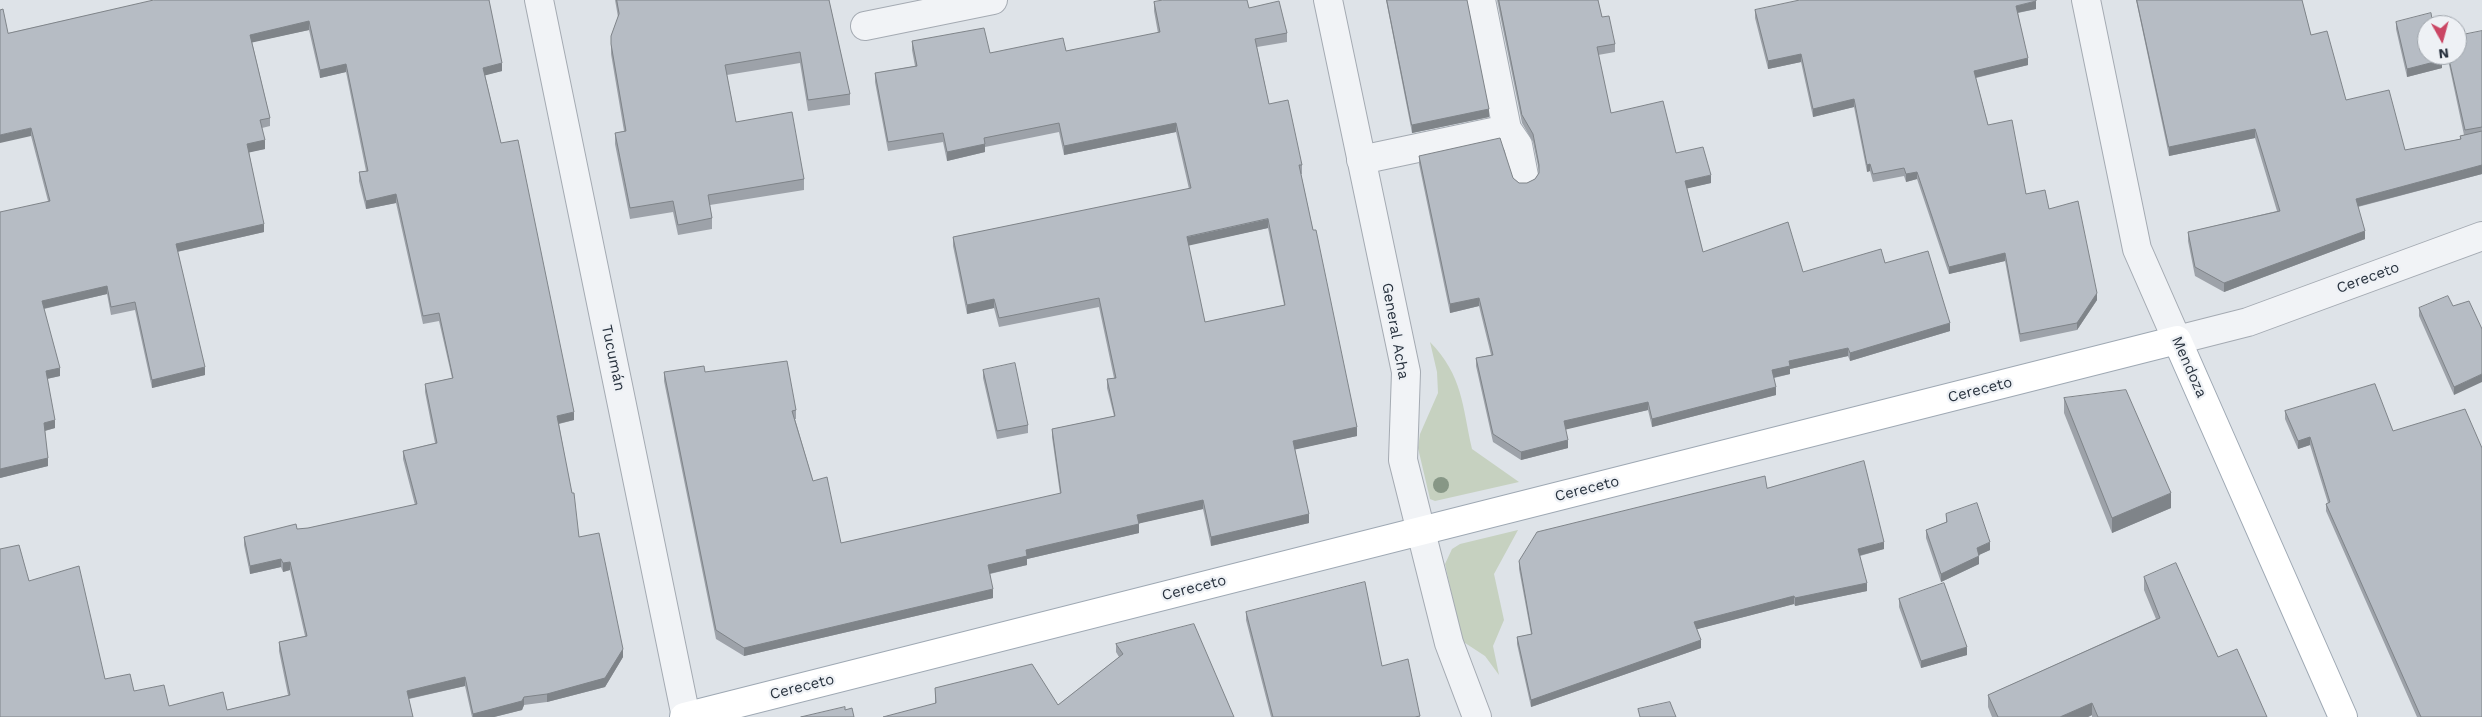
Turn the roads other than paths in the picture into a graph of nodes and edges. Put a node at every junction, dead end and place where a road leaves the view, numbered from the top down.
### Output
1 (539, 0) edge
2 (993, 0) edge
3 (1328, 0) edge
4 (1481, 0) edge
5 (2086, 0) edge
6 (865, 26) dead end
7 (1507, 129) junction
8 (1361, 160) junction
9 (1524, 176) dead end
10 (2482, 236) edge
11 (2177, 340) junction
12 (1421, 531) junction
13 (685, 717) edge
14 (1477, 717) edge
15 (2343, 717) edge

1 - 13 street, Tucumán
2 - 6 street
3 - 8 street, General Acha
4 - 7 street
5 - 11 street, Mendoza
7 - 8 street
7 - 9 street
8 - 12 street, General Acha
10 - 11 street, Cereceto
11 - 12 main road, Cereceto
11 - 15 main road, Mendoza
12 - 13 main road, Cereceto
12 - 14 street, General Acha

